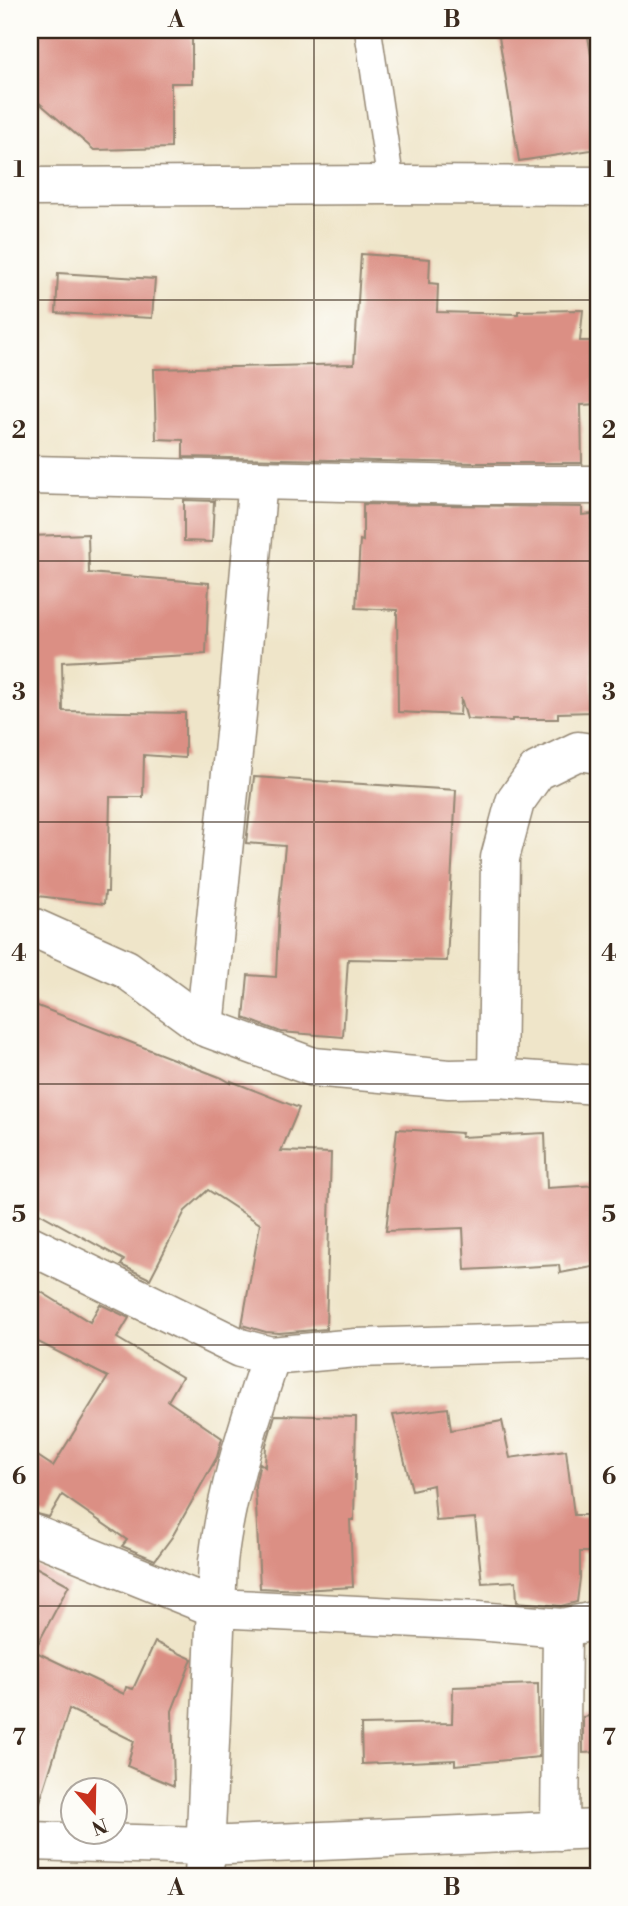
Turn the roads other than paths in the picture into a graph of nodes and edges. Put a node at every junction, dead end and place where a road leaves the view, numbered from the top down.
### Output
1 (368, 30) edge
2 (391, 185) junction
3 (598, 186) edge
4 (30, 187) edge
5 (30, 475) edge
6 (258, 480) junction
7 (598, 485) edge
8 (598, 754) edge
9 (30, 926) edge
10 (205, 1027) junction
11 (497, 1078) junction
12 (598, 1085) edge
13 (30, 1245) edge
14 (598, 1341) edge
15 (271, 1356) junction
16 (30, 1533) edge
17 (216, 1608) junction
18 (580, 1624) edge
19 (598, 1829) edge
20 (560, 1830) junction
21 (30, 1841) edge
22 (204, 1861) edge

1 - 2 lane
2 - 3 street
2 - 4 street
5 - 6 street
6 - 7 street
6 - 10 street
8 - 11 street
9 - 10 street
10 - 11 street
11 - 12 street
13 - 15 street
14 - 15 street
15 - 17 street
16 - 17 street
17 - 18 street
17 - 22 street
18 - 20 street
19 - 20 street
20 - 22 street
21 - 22 street

